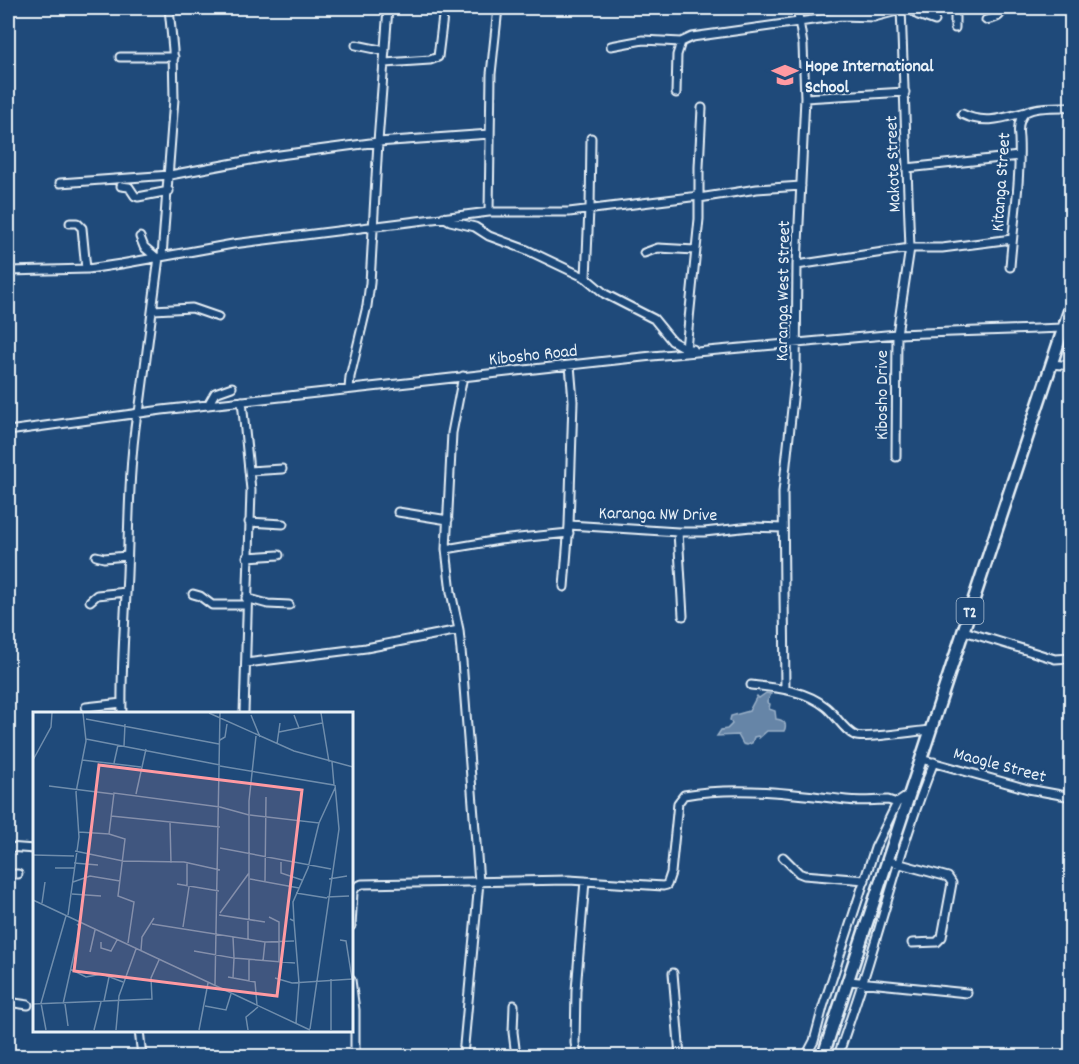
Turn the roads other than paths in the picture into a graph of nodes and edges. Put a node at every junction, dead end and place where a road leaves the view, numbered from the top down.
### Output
1 (169, 8) edge
2 (388, 8) edge
3 (444, 8) edge
4 (498, 8) edge
5 (797, 8) edge
6 (910, 8) edge
7 (955, 8) edge
8 (1002, 8) edge
9 (901, 9) edge
10 (986, 20) dead end
11 (800, 21) junction
12 (935, 21) dead end
13 (955, 28) dead end
14 (681, 42) junction
15 (356, 45) dead end
16 (611, 46) dead end
17 (386, 51) junction
18 (120, 57) dead end
19 (174, 57) junction
20 (385, 63) junction
21 (905, 92) junction
22 (675, 93) dead end
23 (805, 98) junction
24 (1071, 107) edge
25 (702, 108) dead end
26 (1026, 112) junction
27 (962, 114) dead end
28 (490, 134) junction
29 (591, 138) dead end
30 (378, 142) junction
31 (1020, 156) junction
32 (907, 168) junction
33 (170, 175) junction
34 (60, 183) dead end
35 (121, 186) dead end
36 (801, 186) junction
37 (169, 191) junction
38 (699, 197) junction
39 (590, 209) junction
40 (489, 212) junction
41 (443, 217) junction
42 (70, 223) dead end
43 (374, 225) junction
44 (140, 237) dead end
45 (1012, 239) junction
46 (910, 248) junction
47 (695, 250) junction
48 (644, 253) dead end
49 (160, 257) junction
50 (797, 265) junction
51 (1010, 267) dead end
52 (86, 269) junction
53 (8, 271) edge
54 (586, 279) junction
55 (1071, 302) edge
56 (153, 310) junction
57 (218, 317) dead end
58 (1063, 328) junction
59 (897, 334) junction
60 (796, 343) junction
61 (686, 349) junction
62 (732, 349) junction
63 (1051, 364) junction
64 (570, 365) junction
65 (1071, 366) edge
66 (463, 376) junction
67 (232, 387) dead end
68 (349, 389) junction
69 (242, 401) junction
70 (208, 405) junction
71 (138, 413) junction
72 (8, 431) edge
73 (896, 457) dead end
74 (282, 469) dead end
75 (249, 471) junction
76 (398, 512) dead end
77 (448, 520) junction
78 (249, 522) junction
79 (284, 524) dead end
80 (783, 528) junction
81 (569, 529) junction
82 (678, 532) junction
83 (446, 549) junction
84 (279, 555) dead end
85 (96, 556) dead end
86 (127, 556) junction
87 (247, 557) junction
88 (564, 587) dead end
89 (126, 592) junction
90 (193, 594) dead end
91 (90, 600) dead end
92 (246, 602) junction
93 (290, 604) dead end
94 (683, 616) dead end
95 (459, 630) junction
96 (964, 631) junction
97 (1071, 658) edge
98 (246, 663) junction
99 (751, 685) dead end
100 (785, 689) junction
101 (122, 703) junction
102 (86, 707) dead end
103 (122, 712) edge
104 (244, 712) edge
105 (931, 730) junction
106 (921, 759) junction
107 (934, 762) junction
108 (909, 795) junction
109 (1071, 797) edge
110 (897, 803) junction
111 (8, 847) edge
112 (33, 849) edge
113 (783, 857) dead end
114 (893, 861) junction
115 (8, 874) edge
116 (18, 874) dead end
117 (865, 880) junction
118 (585, 881) junction
119 (479, 882) junction
120 (352, 904) edge
121 (912, 942) dead end
122 (674, 973) dead end
123 (849, 981) junction
124 (862, 982) junction
125 (352, 988) edge
126 (967, 993) dead end
127 (8, 1002) edge
128 (27, 1005) dead end
129 (514, 1005) dead end
130 (139, 1031) edge
131 (142, 1056) edge
132 (354, 1056) edge
133 (464, 1056) edge
134 (516, 1056) edge
135 (577, 1056) edge
136 (680, 1056) edge
137 (806, 1056) edge
138 (823, 1056) edge
139 (838, 1056) edge

1 - 19 street
2 - 17 street
3 - 20 street
4 - 28 street
5 - 11 street, Karanga West Street
6 - 12 street
7 - 13 street
8 - 10 street
9 - 11 street
9 - 21 street, Makote Street
11 - 14 street
11 - 23 street, Karanga West Street
14 - 16 street
14 - 22 street
15 - 17 street
17 - 20 street
18 - 19 street
19 - 33 street
20 - 30 street
21 - 23 street
21 - 32 street, Makote Street
23 - 36 street, Karanga West Street
24 - 26 street, Kitanga Street
25 - 38 street
26 - 27 street
26 - 31 street, Kitanga Street
28 - 30 street
28 - 40 street
29 - 39 street
30 - 33 street
30 - 43 street
31 - 32 street
31 - 45 street, Kitanga Street
32 - 46 street, Makote Street
33 - 34 street
33 - 37 street
35 - 37 street
36 - 38 street
36 - 50 street, Karanga West Street
37 - 49 street
38 - 39 street
38 - 47 street
39 - 40 street
39 - 54 street
40 - 41 street
41 - 43 street
41 - 54 street
42 - 52 street
43 - 49 street
43 - 68 street
44 - 49 street
45 - 46 street
45 - 51 street, Kitanga Street
46 - 50 street
46 - 59 street, Makote Street
47 - 48 street
47 - 61 street
49 - 52 street
49 - 56 street
50 - 60 street, Karanga West Street
52 - 53 street
54 - 61 street
55 - 58 highway, T2
56 - 57 street
56 - 71 street
58 - 59 street, Kibosho Road
58 - 63 highway, T2
59 - 60 street, Kibosho Road
59 - 73 street, Kibosho Drive
60 - 62 street, Kibosho Road
60 - 80 street, Karanga West Street
61 - 62 street
62 - 64 street, Kibosho Road
63 - 65 street
63 - 96 highway, T2
64 - 66 street, Kibosho Road
64 - 81 street
66 - 68 street, Kibosho Road
66 - 77 street
67 - 70 street
68 - 69 street, Kibosho Road
69 - 70 street, Kibosho Road
69 - 75 street
70 - 71 street, Kibosho Road
71 - 72 street, Kibosho Road
71 - 86 street
74 - 75 street
75 - 78 street
76 - 77 street
77 - 83 street
78 - 79 street
78 - 87 street
80 - 82 street, Karanga NW Drive
80 - 100 street, Karanga West Street
81 - 82 street, Karanga NW Drive
81 - 83 street, Karanga NW Drive
81 - 88 street
82 - 94 street
83 - 95 street
84 - 87 street
85 - 86 street
86 - 89 street
87 - 92 street
89 - 91 street
89 - 101 street
90 - 92 street
92 - 93 street
92 - 98 street
95 - 98 street
95 - 119 street
96 - 97 street
96 - 105 highway, T2
98 - 104 street
99 - 100 street
100 - 105 street
101 - 102 street
101 - 103 street
105 - 106 highway, T2
106 - 107 street, Maogle Street
106 - 108 highway, T2
107 - 109 street, Maogle Street
107 - 114 street
108 - 110 street
108 - 114 highway, T2
110 - 117 street
110 - 118 street
111 - 112 street
113 - 117 street
114 - 121 street
114 - 123 highway, T2
114 - 124 street
115 - 116 street
117 - 137 street
118 - 119 street
118 - 135 street
119 - 120 street
119 - 133 street
122 - 136 street
123 - 124 street
123 - 138 highway, T2
124 - 126 street
124 - 139 street
125 - 132 street
127 - 128 street
129 - 134 street
130 - 131 street

